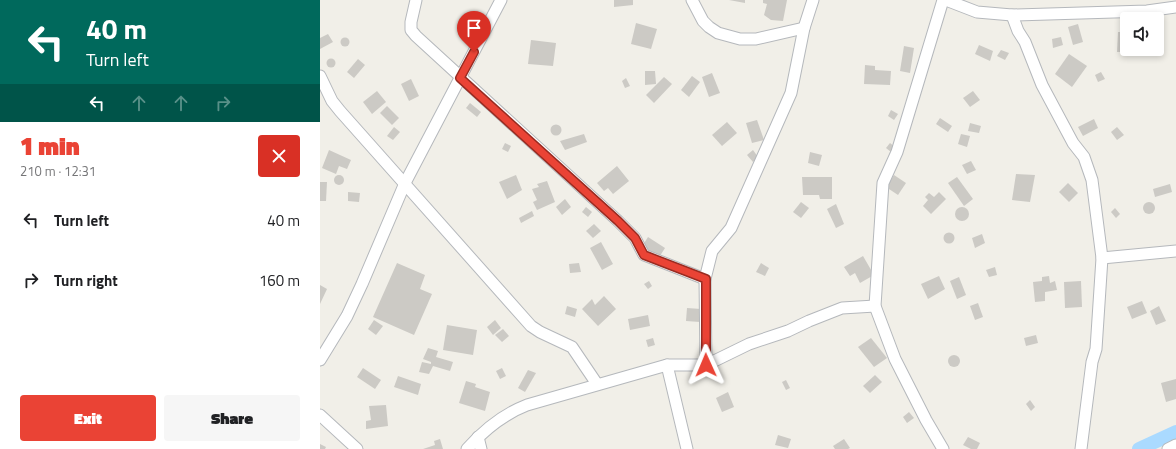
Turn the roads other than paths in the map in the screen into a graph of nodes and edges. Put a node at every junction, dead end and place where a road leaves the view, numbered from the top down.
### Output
1 (416, 0) edge
2 (501, 0) edge
3 (692, 0) edge
4 (813, 0) edge
5 (945, 0) edge
6 (978, 0) edge
7 (1176, 7) edge
8 (977, 12) junction
9 (1012, 15) junction
10 (804, 28) junction
11 (320, 76) edge
12 (460, 78) junction
13 (405, 183) junction
14 (1176, 250) edge
15 (1102, 258) junction
16 (706, 279) junction
17 (875, 306) junction
18 (320, 360) edge
19 (667, 365) junction
20 (706, 365) junction
21 (597, 384) junction
22 (320, 415) edge
23 (478, 437) junction
24 (1176, 445) edge
25 (357, 449) edge
26 (467, 449) edge
27 (481, 449) edge
28 (687, 449) edge
29 (943, 449) edge
30 (1081, 449) edge
31 (1168, 449) edge

1 - 12 street
2 - 12 street
3 - 10 street
4 - 10 street
5 - 8 street
5 - 17 street
6 - 8 street
7 - 9 street
8 - 9 street
9 - 15 street
10 - 16 street
11 - 13 street
12 - 13 street
12 - 16 street
13 - 18 street
13 - 21 street
14 - 15 street
15 - 30 street
16 - 20 street
17 - 20 street
17 - 29 street
19 - 20 street
19 - 21 street
19 - 28 street
21 - 23 street
22 - 25 street
23 - 26 street
23 - 27 street
24 - 31 street

